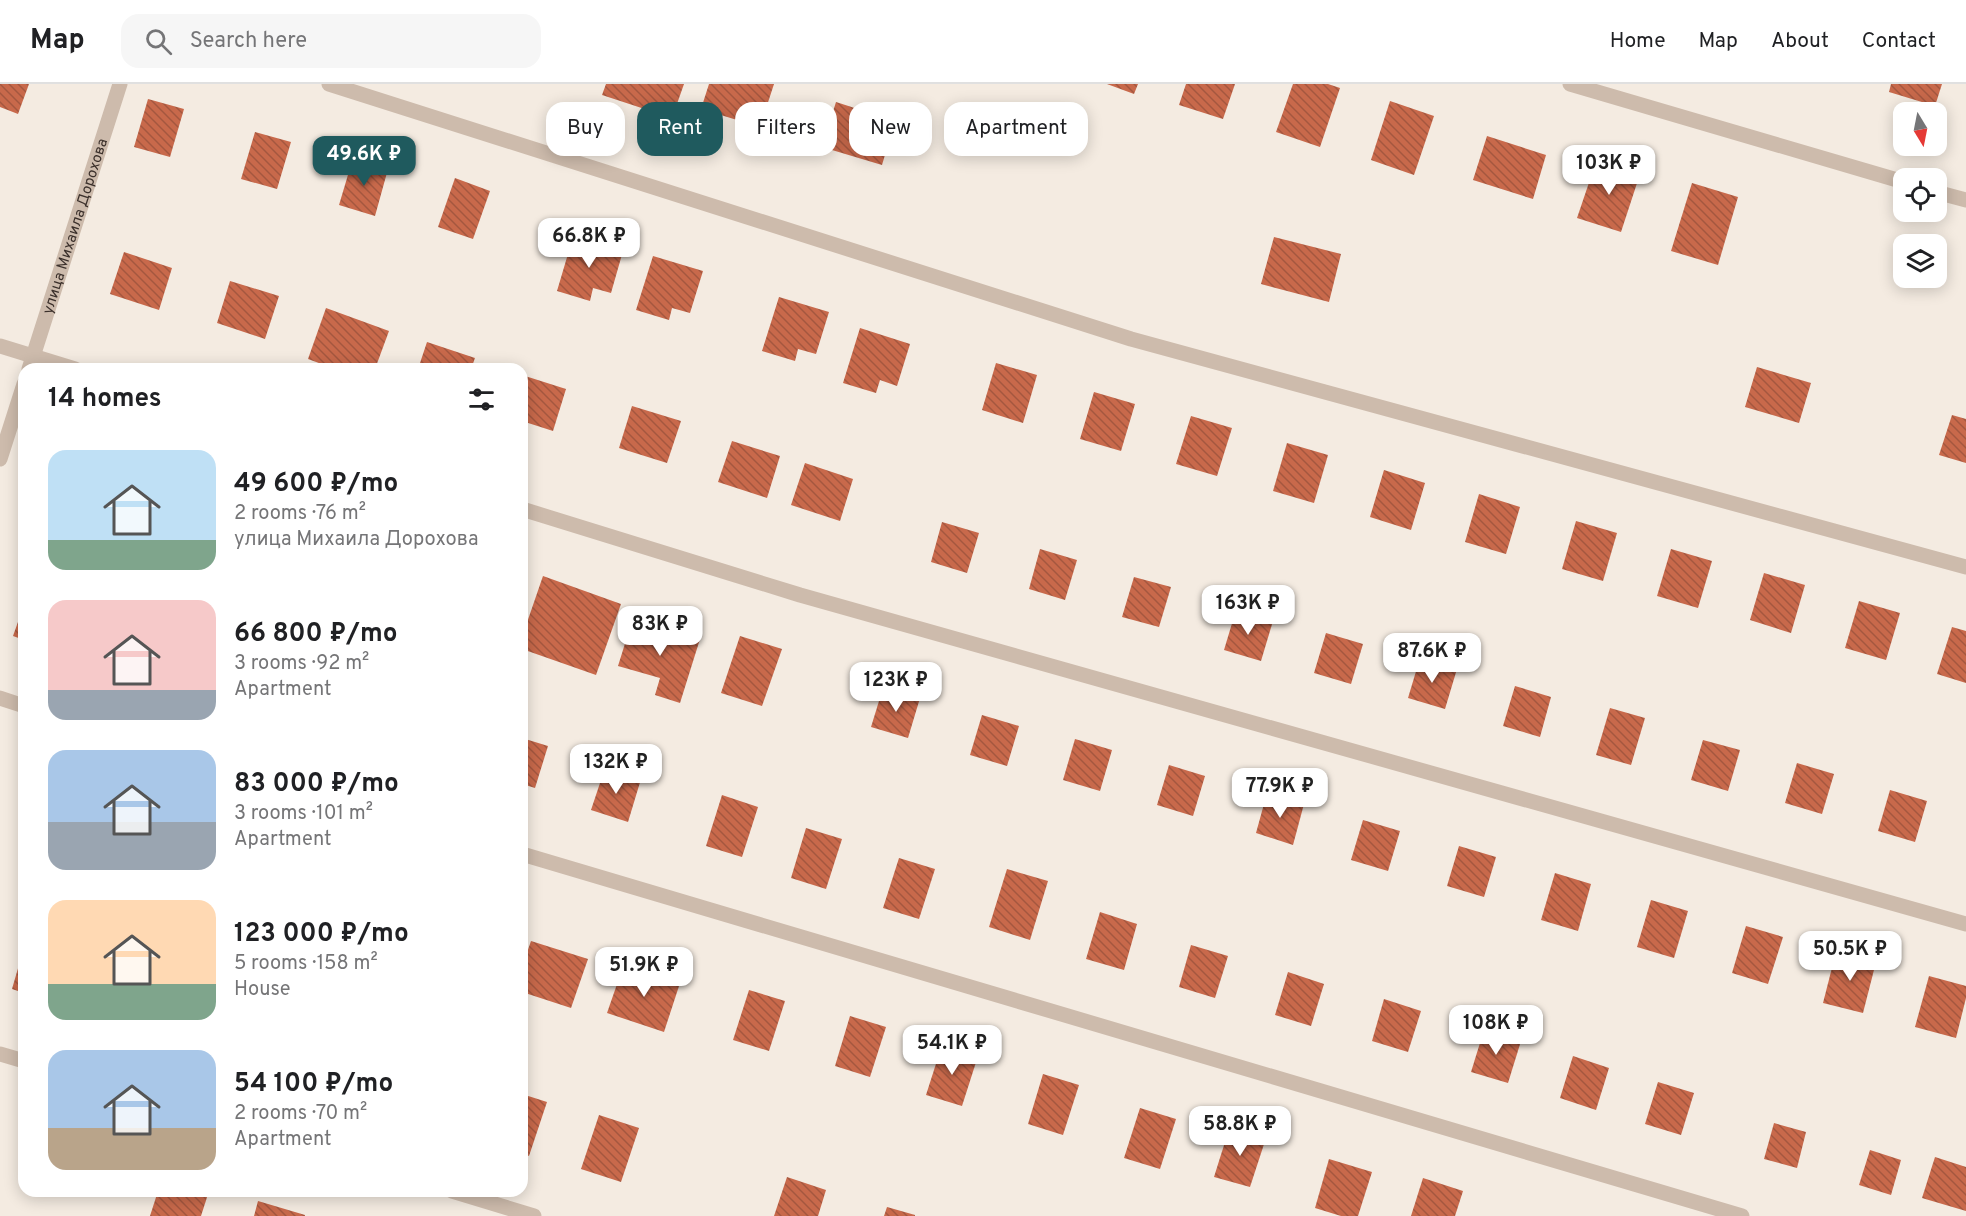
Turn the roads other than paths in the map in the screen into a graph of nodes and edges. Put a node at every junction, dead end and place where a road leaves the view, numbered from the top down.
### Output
1 (120, 84) edge
2 (329, 84) edge
3 (1570, 84) edge
4 (1893, 179) edge
5 (1947, 195) edge
6 (1966, 200) edge
7 (0, 346) edge
8 (31, 362) edge
9 (18, 403) edge
10 (0, 459) edge
11 (528, 510) edge
12 (1966, 567) edge
13 (0, 698) edge
14 (18, 704) edge
15 (528, 856) edge
16 (1966, 924) edge
17 (0, 1054) edge
18 (18, 1059) edge
19 (472, 1197) edge
20 (534, 1216) edge
21 (1742, 1216) edge

1 - 8 street, улица Михаила Дорохова
2 - 12 street
3 - 4 street
5 - 6 street
7 - 8 street
9 - 10 street
11 - 16 street
13 - 14 street
15 - 21 street
17 - 18 street
19 - 20 street

